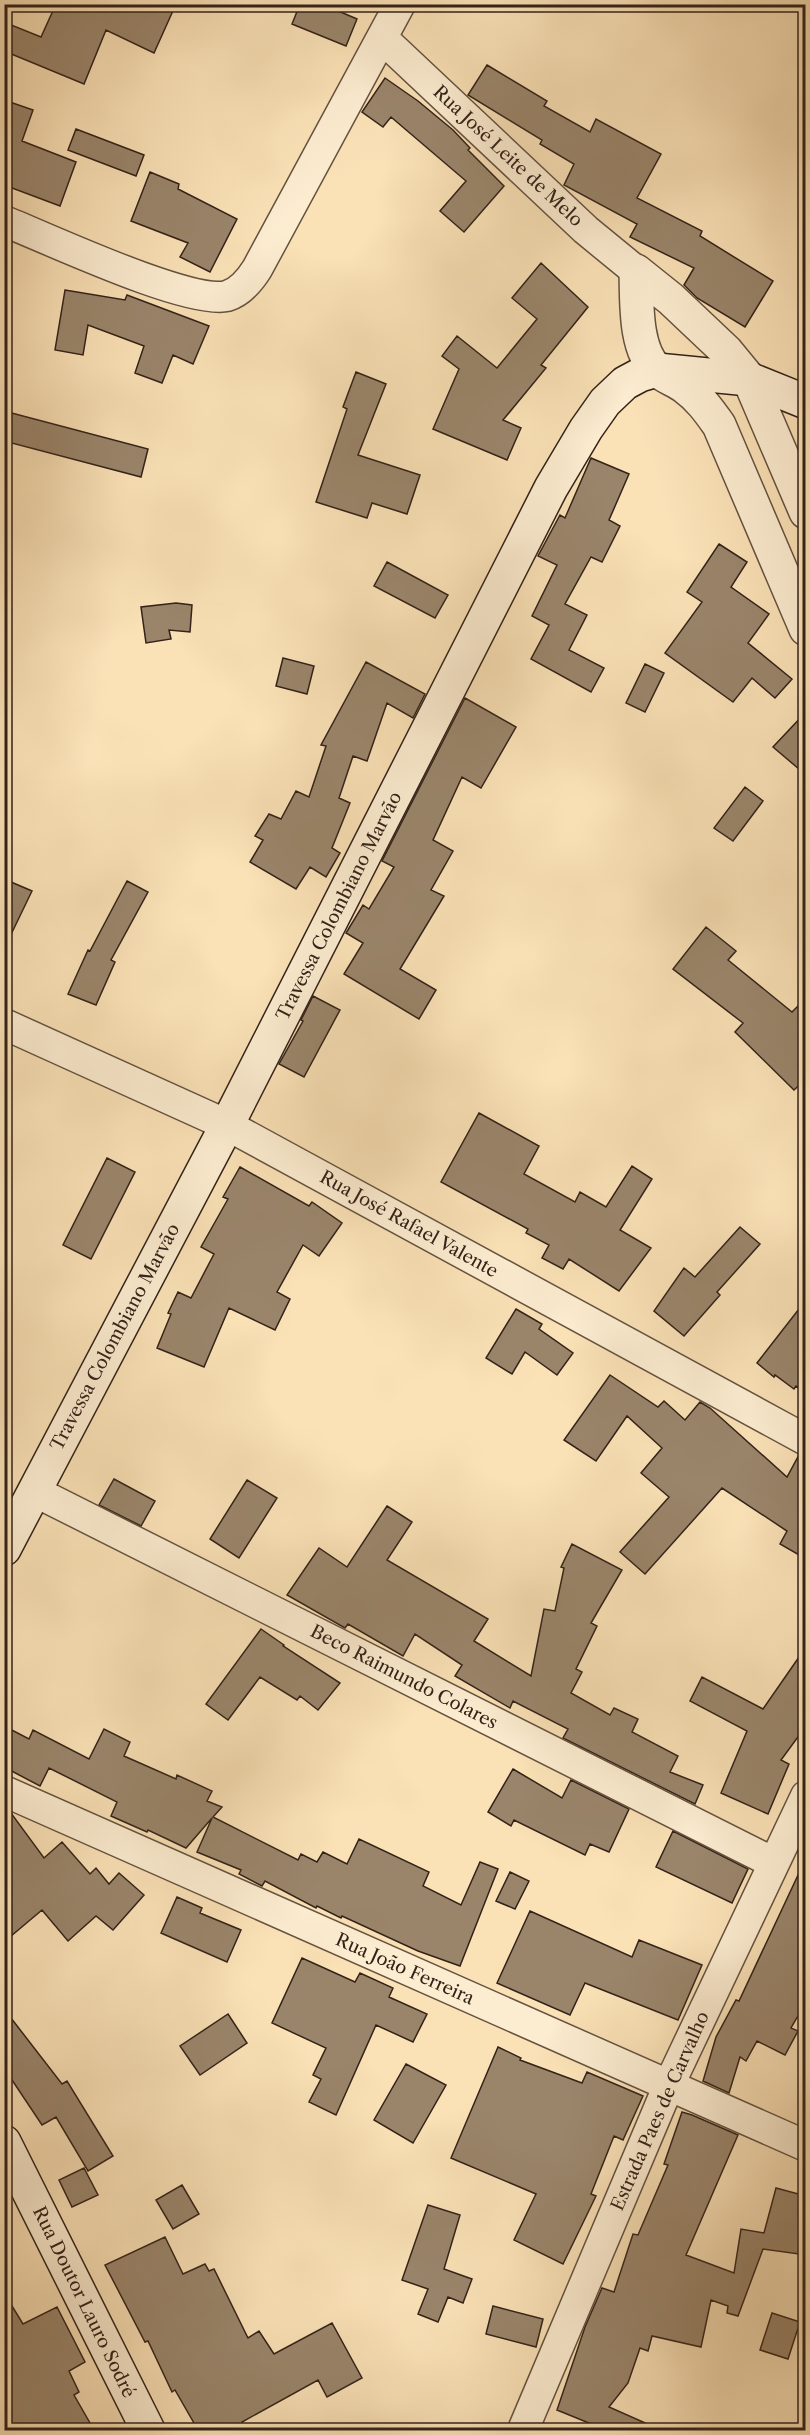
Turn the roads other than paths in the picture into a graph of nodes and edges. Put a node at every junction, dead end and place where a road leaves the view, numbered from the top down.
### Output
1 (400, 4) edge
2 (382, 38) junction
3 (4, 221) edge
4 (636, 272) junction
5 (657, 370) junction
6 (749, 379) junction
7 (806, 402) edge
8 (806, 512) edge
9 (806, 629) edge
10 (4, 1024) edge
11 (227, 1125) junction
12 (806, 1440) edge
13 (34, 1491) junction
14 (4, 1549) edge
15 (4, 1791) edge
16 (806, 1796) edge
17 (774, 1863) junction
18 (668, 2087) junction
19 (4, 2142) edge
20 (806, 2146) edge
21 (148, 2430) edge
22 (523, 2430) edge

1 - 2 street
2 - 3 street
2 - 4 street, Rua José Leite de Melo
4 - 5 main road
4 - 6 main road
5 - 6 main road, Travessa Colombiano Marvão
5 - 9 main road
5 - 11 main road, Travessa Colombiano Marvão
6 - 7 main road
6 - 8 main road
10 - 11 street, Rua José Rafael Valente
11 - 12 street, Rua José Rafael Valente
11 - 13 main road, Travessa Colombiano Marvão
13 - 14 main road, Travessa Colombiano Marvão
13 - 17 street, Beco Raimundo Colares
15 - 18 street, Rua João Ferreira
16 - 17 street, Estrada Paes de Carvalho
17 - 18 street, Estrada Paes de Carvalho
18 - 20 street, Rua João Ferreira
18 - 22 street, Estrada Paes de Carvalho
19 - 21 main road, Rua Doutor Lauro Sodré

